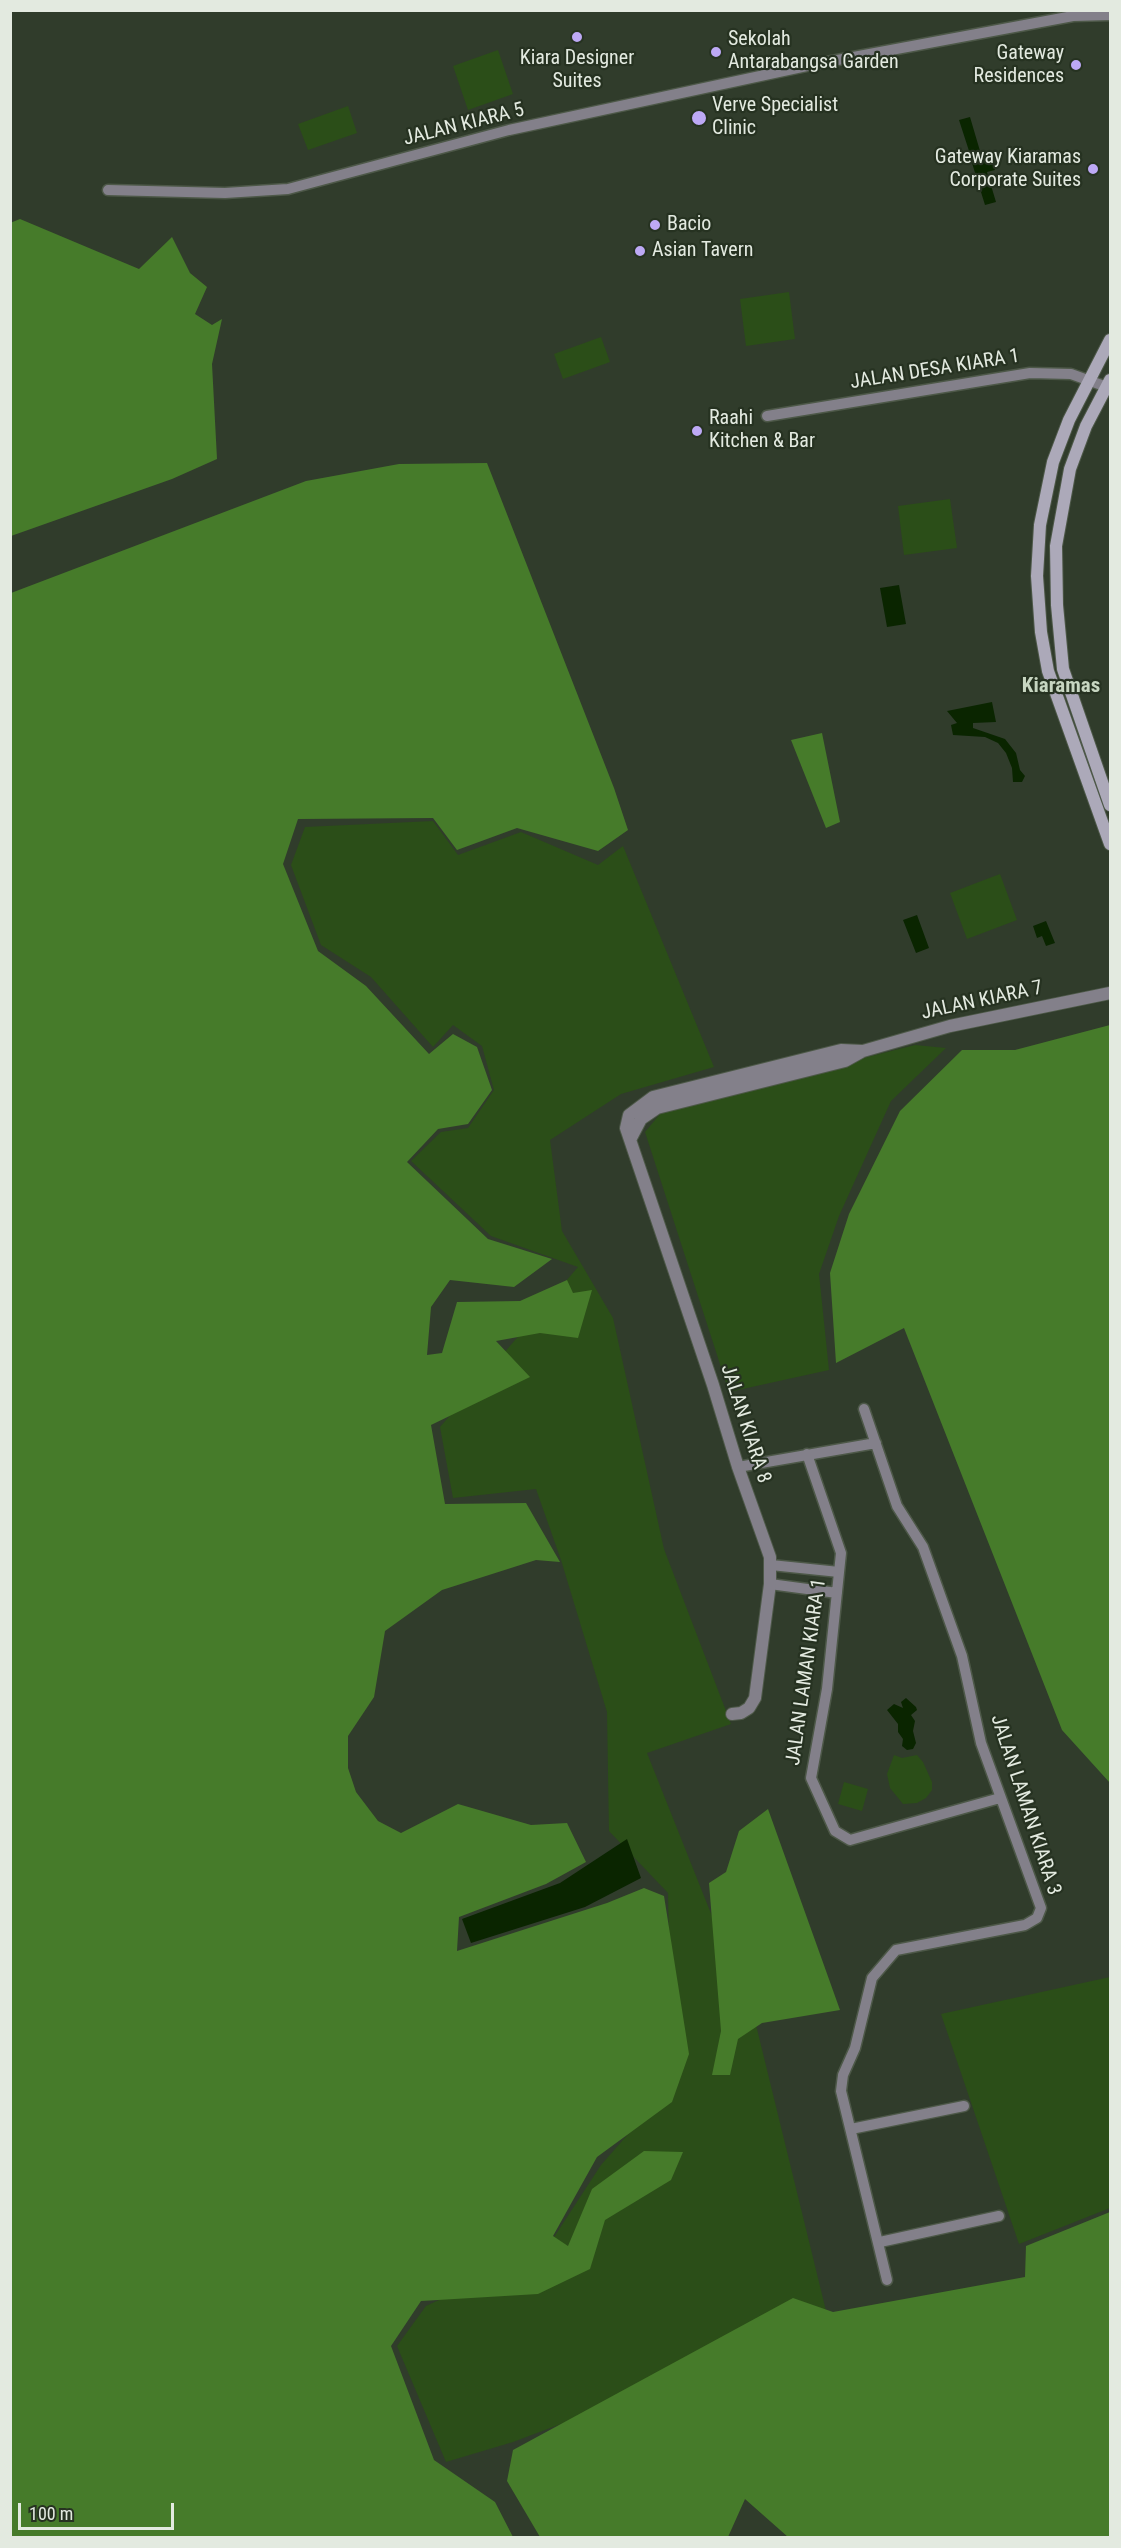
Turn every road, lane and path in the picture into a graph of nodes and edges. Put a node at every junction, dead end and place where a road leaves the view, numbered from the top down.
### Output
1 (1110, 15) edge
2 (108, 190) dead end
3 (1110, 340) edge
4 (1089, 380) junction
5 (1109, 384) edge
6 (767, 416) dead end
7 (1110, 805) edge
8 (1110, 844) edge
9 (1110, 993) edge
10 (863, 1051) joint
11 (864, 1409) dead end
12 (876, 1443) junction
13 (807, 1454) junction
14 (738, 1467) junction
15 (771, 1565) junction
16 (839, 1572) junction
17 (770, 1584) junction
18 (837, 1593) junction
19 (732, 1714) dead end
20 (1000, 1798) junction
21 (964, 2106) dead end
22 (851, 2129) junction
23 (999, 2216) dead end
24 (880, 2242) junction
25 (887, 2280) dead end

1 - 2 street, JALAN KIARA 5
3 - 4 main road
4 - 5 street, JALAN DESA KIARA 1
4 - 6 street, JALAN DESA KIARA 1
4 - 8 main road
5 - 7 main road
9 - 10 street, JALAN KIARA 7
10 - 14 street, JALAN KIARA 8
11 - 12 street, JALAN LAMAN KIARA 3
12 - 13 street
12 - 20 street, JALAN LAMAN KIARA 3
13 - 14 street
13 - 16 street, JALAN LAMAN KIARA 1
14 - 15 street, JALAN KIARA 8
15 - 16 street
15 - 17 street, JALAN KIARA 8
16 - 18 street, JALAN LAMAN KIARA 1
17 - 18 street
17 - 19 street, JALAN KIARA 8
18 - 20 street, JALAN LAMAN KIARA 1
20 - 22 street, JALAN LAMAN KIARA 3
21 - 22 street
22 - 24 street, JALAN LAMAN KIARA 3
23 - 24 street
24 - 25 street, JALAN LAMAN KIARA 3

